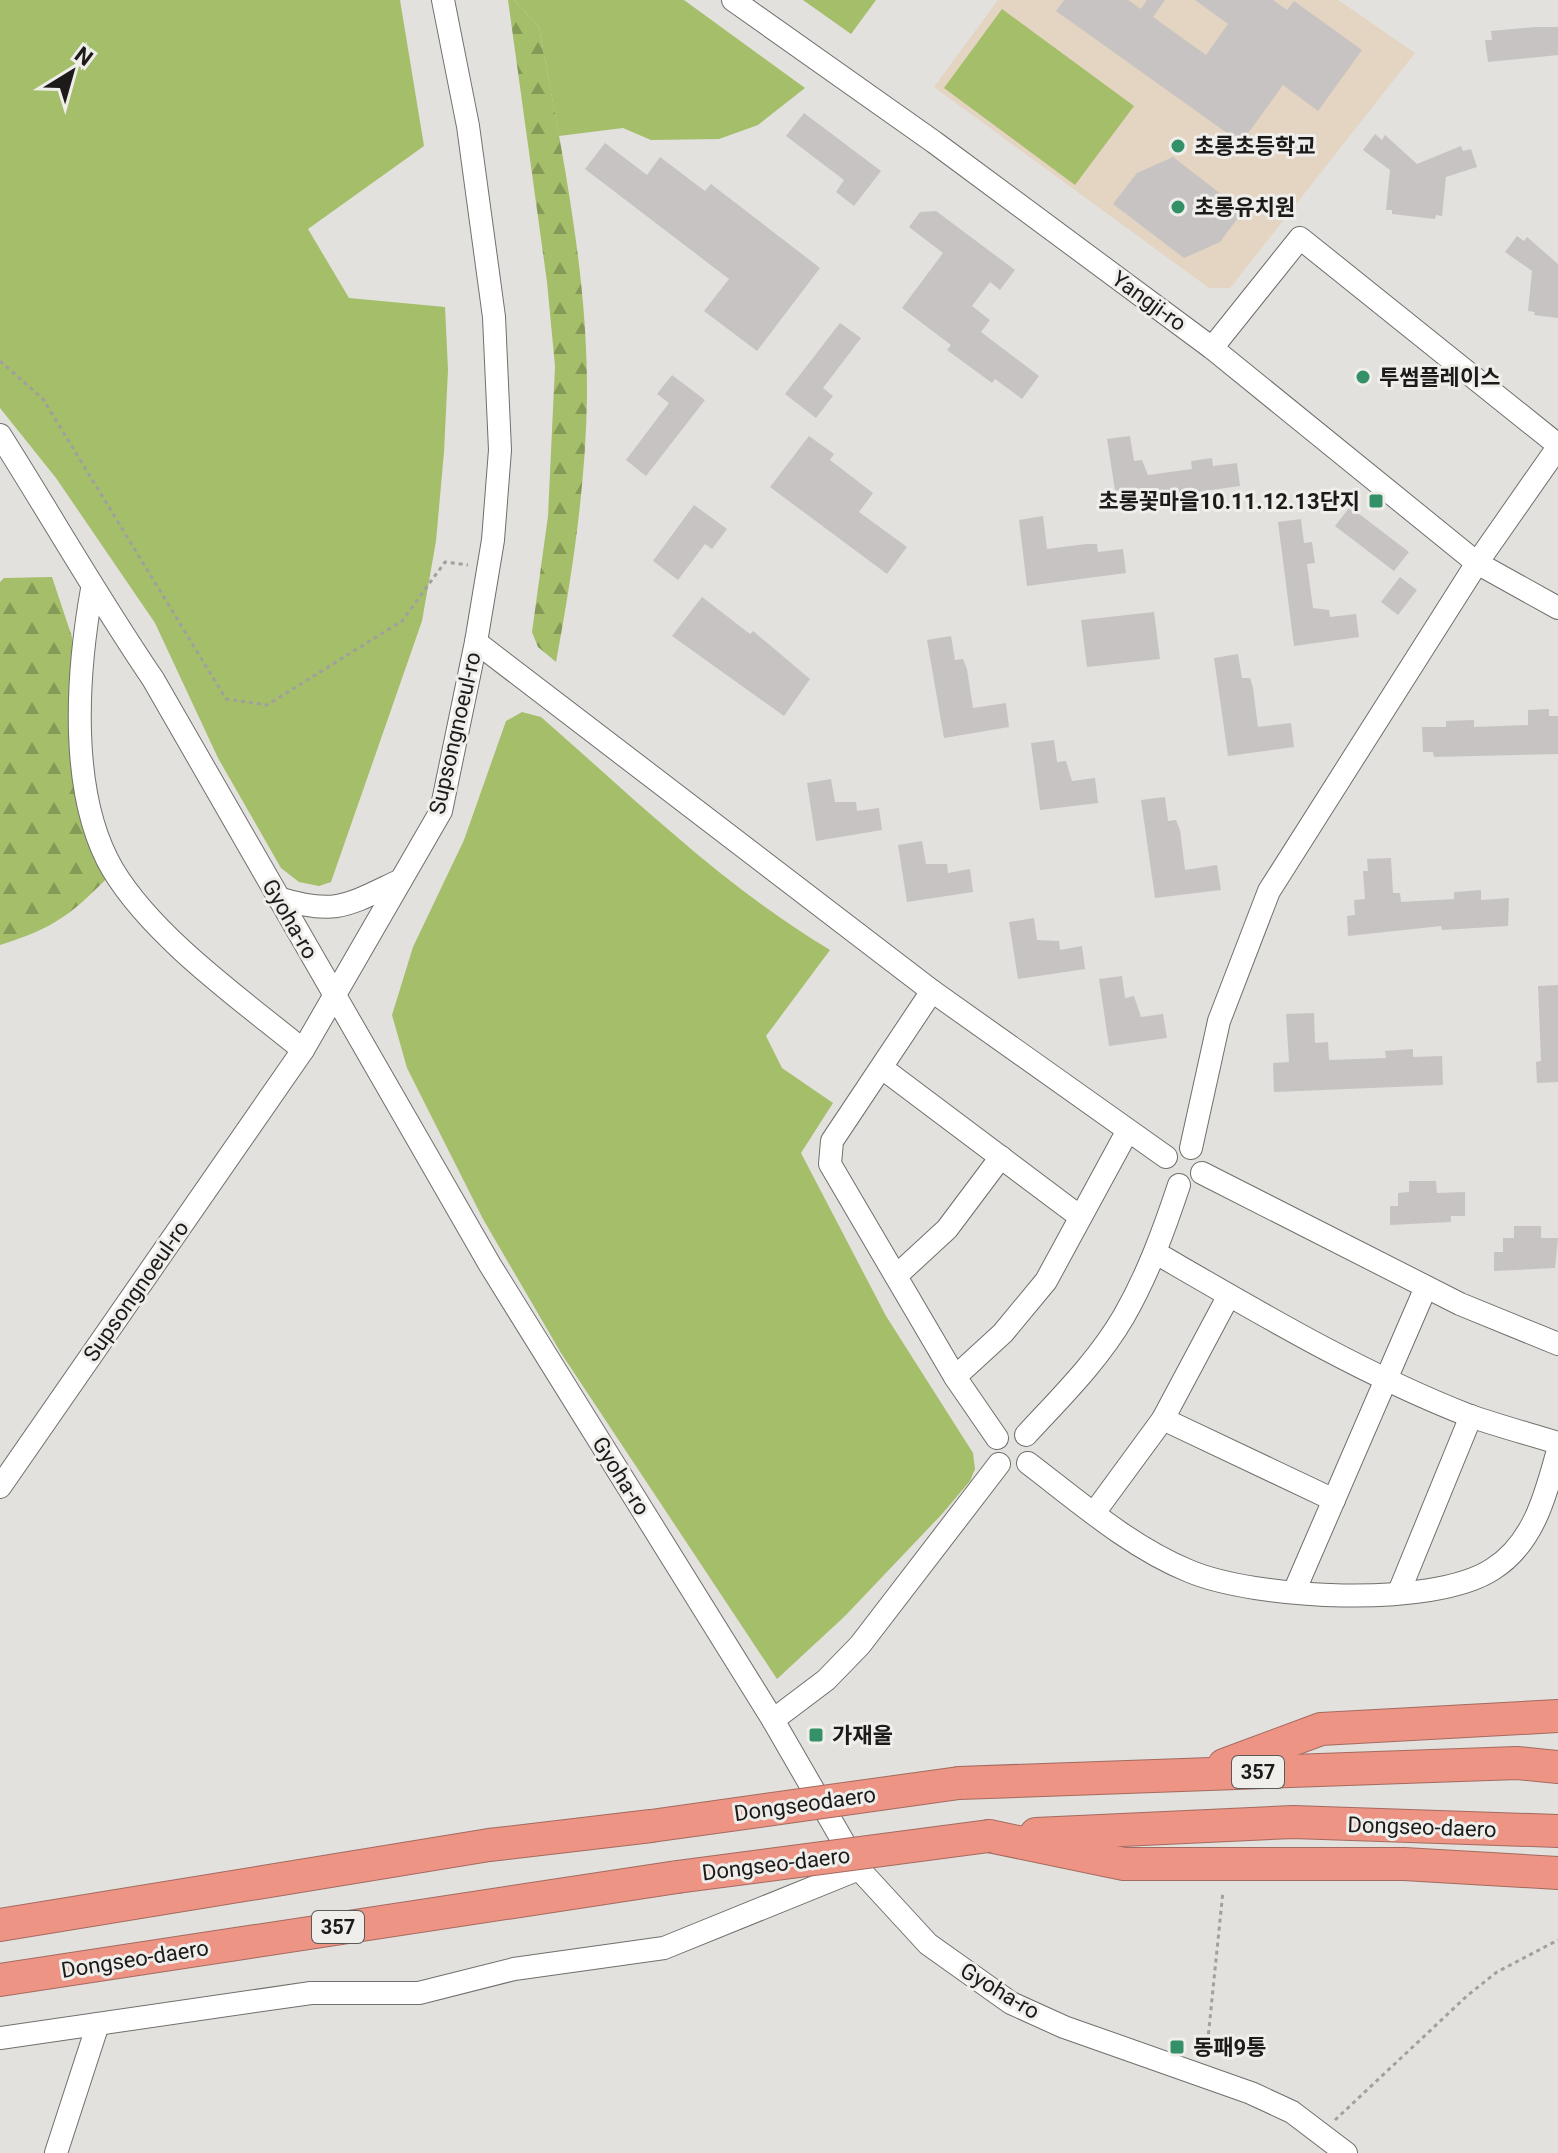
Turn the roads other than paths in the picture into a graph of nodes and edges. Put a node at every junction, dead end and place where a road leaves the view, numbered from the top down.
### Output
1 (443, 0) edge
2 (733, 0) edge
3 (1212, 348) junction
4 (0, 435) edge
5 (1558, 446) edge
6 (1477, 563) junction
7 (92, 589) junction
8 (1558, 608) edge
9 (476, 642) junction
10 (401, 880) junction
11 (278, 898) junction
12 (932, 991) junction
13 (333, 994) junction
14 (303, 1050) junction
15 (882, 1068) junction
16 (1127, 1132) junction
17 (1191, 1148) junction
18 (1001, 1157) junction
19 (1166, 1157) junction
20 (1202, 1173) junction
21 (1179, 1185) junction
22 (1079, 1216) junction
23 (1156, 1253) junction
24 (896, 1276) junction
25 (1426, 1287) junction
26 (1228, 1297) junction
27 (1558, 1344) edge
28 (955, 1377) junction
29 (1386, 1378) junction
30 (1471, 1416) junction
31 (1163, 1419) junction
32 (1026, 1435) junction
33 (997, 1438) junction
34 (1558, 1443) edge
35 (1558, 1450) edge
36 (1028, 1463) junction
37 (999, 1464) junction
38 (0, 1487) edge
39 (1334, 1500) junction
40 (1094, 1513) junction
41 (1294, 1592) junction
42 (1399, 1592) junction
43 (1558, 1716) edge
44 (773, 1720) junction
45 (1558, 1767) edge
46 (1197, 1775) junction
47 (1558, 1831) edge
48 (989, 1836) junction
49 (859, 1869) junction
50 (1554, 1873) edge
51 (0, 1925) edge
52 (0, 1980) edge
53 (98, 2024) junction
54 (0, 2038) edge
55 (56, 2153) edge
56 (1346, 2153) edge

1 - 9 street, Supsongnoeul-ro
2 - 3 street, Yangji-ro
3 - 5 street
3 - 6 street, Yangji-ro
4 - 7 street, Gyoha-ro
5 - 6 street
6 - 8 street, Yangji-ro
6 - 17 street
7 - 11 street, Gyoha-ro
7 - 14 street
9 - 10 street, Supsongnoeul-ro
9 - 12 street
10 - 11 street
10 - 13 street, Supsongnoeul-ro
11 - 13 street, Gyoha-ro
12 - 15 street
12 - 16 street
13 - 14 street, Supsongnoeul-ro
13 - 44 street, Gyoha-ro
14 - 38 street, Supsongnoeul-ro
15 - 18 street
15 - 24 street
16 - 19 street
16 - 22 street
17 - 19 street
17 - 20 street
18 - 22 street
18 - 24 street
19 - 21 street
20 - 21 street
20 - 25 street
21 - 23 street
22 - 28 street
23 - 26 street
23 - 32 street
24 - 28 street
25 - 27 street
25 - 29 street
26 - 29 street
26 - 31 street
28 - 33 street
29 - 30 street
29 - 39 street
30 - 34 street
30 - 42 street
31 - 39 street
31 - 40 street
32 - 33 street
32 - 36 street
33 - 37 street
35 - 42 street
36 - 37 street
36 - 40 street
37 - 44 street
39 - 41 street
40 - 41 street
41 - 42 street
43 - 46 highway
44 - 49 street, Gyoha-ro
45 - 46 highway, 357
46 - 51 highway, Dongseodaero / 357, bridge
47 - 48 highway, Dongseo-daero / 357
48 - 50 highway
48 - 52 highway, Dongseo-daero / 357, bridge
49 - 53 street
49 - 56 street, Gyoha-ro
53 - 54 street
53 - 55 street

